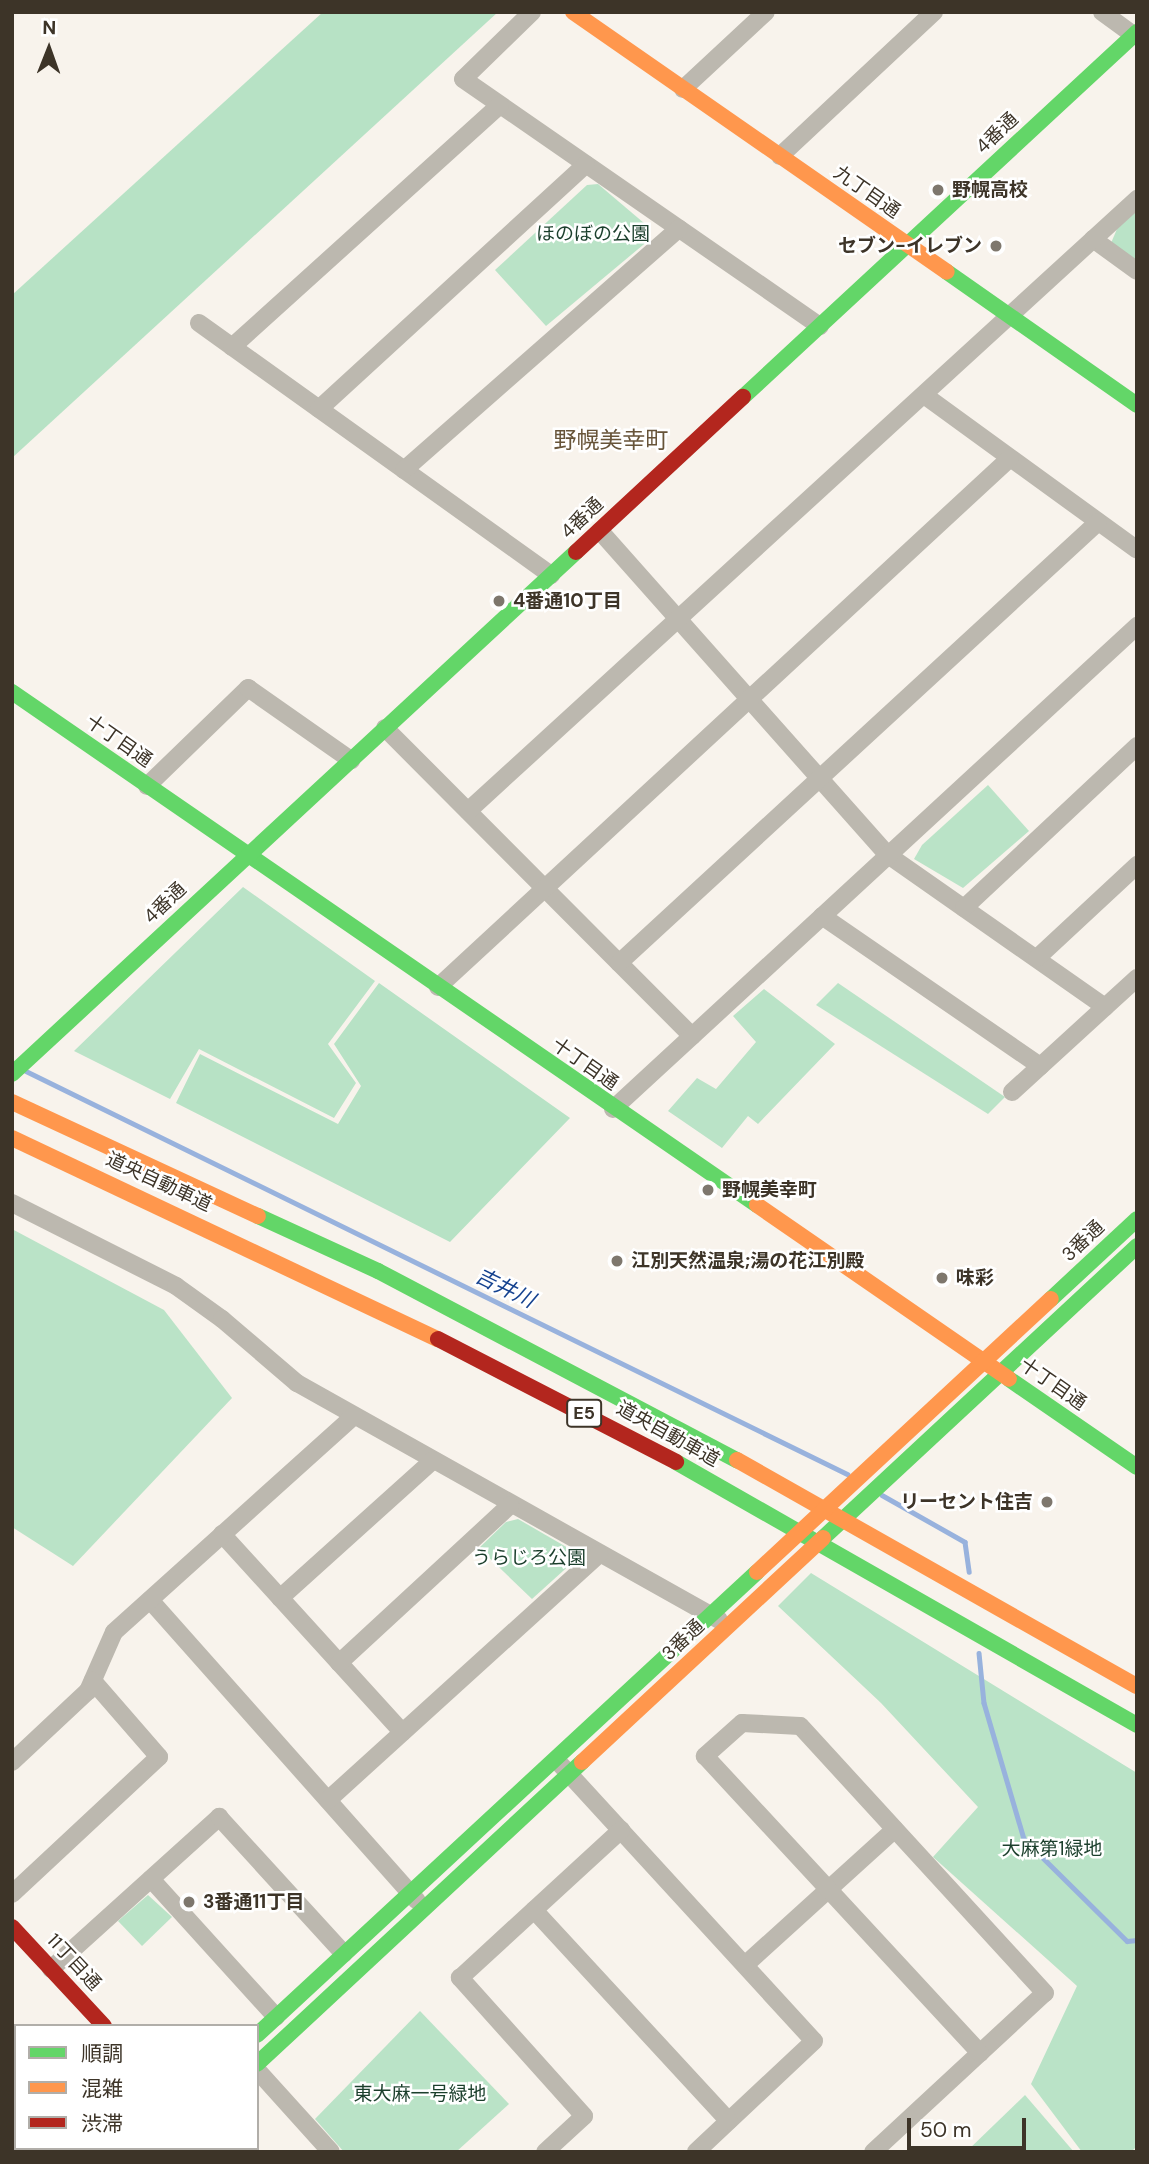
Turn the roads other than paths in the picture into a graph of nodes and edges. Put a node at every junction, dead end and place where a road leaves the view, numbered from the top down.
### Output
1 (532, 12) edge
2 (766, 12) edge
3 (934, 12) edge
4 (1102, 12) edge
5 (587, 16) edge
6 (1135, 33) edge
7 (683, 89) junction
8 (500, 105) junction
9 (780, 156) junction
10 (586, 164) junction
11 (1137, 199) edge
12 (679, 228) junction
13 (1093, 239) junction
14 (907, 245) junction
15 (1137, 271) edge
16 (1010, 317) junction
17 (199, 323) dead end
18 (820, 326) junction
19 (232, 347) junction
20 (924, 395) junction
21 (1137, 405) edge
22 (319, 409) junction
23 (1010, 458) junction
24 (404, 470) junction
25 (1098, 522) junction
26 (600, 531) junction
27 (1137, 550) edge
28 (551, 575) junction
29 (678, 619) junction
30 (1133, 635) edge
31 (12, 692) edge
32 (748, 698) junction
33 (385, 728) junction
34 (1137, 746) edge
35 (351, 760) junction
36 (819, 778) junction
37 (147, 786) junction
38 (468, 811) junction
39 (888, 855) junction
40 (247, 856) junction
41 (1137, 865) edge
42 (545, 888) junction
43 (964, 908) junction
44 (822, 916) junction
45 (1037, 958) junction
46 (619, 962) junction
47 (1137, 978) edge
48 (438, 988) junction
49 (1105, 1007) junction
50 (692, 1036) junction
51 (1040, 1066) junction
52 (12, 1074) edge
53 (1012, 1092) dead end
54 (12, 1102) edge
55 (613, 1109) junction
56 (12, 1138) edge
57 (12, 1203) edge
58 (1137, 1219) edge
59 (1137, 1246) edge
60 (982, 1363) junction
61 (1001, 1373) junction
62 (354, 1416) junction
63 (432, 1461) junction
64 (1137, 1467) edge
65 (510, 1505) junction
66 (222, 1534) junction
67 (599, 1554) junction
68 (280, 1598) junction
69 (150, 1600) junction
70 (709, 1615) junction
71 (729, 1626) junction
72 (339, 1663) junction
73 (93, 1681) junction
74 (1137, 1686) edge
75 (1137, 1725) edge
76 (402, 1732) junction
77 (555, 1758) junction
78 (12, 1762) edge
79 (569, 1774) junction
80 (328, 1800) junction
81 (895, 1829) junction
82 (621, 1830) junction
83 (151, 1879) junction
84 (828, 1889) junction
85 (410, 1892) junction
86 (12, 1894) edge
87 (424, 1909) junction
88 (534, 1910) junction
89 (12, 1927) edge
90 (344, 1954) junction
91 (745, 1965) junction
92 (51, 1969) junction
93 (276, 2017) junction
94 (102, 2024) edge
95 (259, 2033) edge
96 (980, 2053) junction
97 (259, 2062) edge
98 (259, 2072) edge
99 (729, 2121) junction
100 (331, 2152) edge
101 (545, 2152) edge
102 (696, 2152) edge
103 (874, 2152) edge

1 - 8 street
2 - 7 street
3 - 9 street
4 - 6 street
5 - 7 main road, 九丁目通
6 - 14 main road, 4番通
7 - 9 main road, 九丁目通
8 - 10 street
8 - 19 street
9 - 14 main road, 九丁目通
10 - 12 street
10 - 22 street
11 - 13 street
12 - 18 street
12 - 24 street
13 - 15 street
13 - 16 street
14 - 16 main road, 九丁目通
14 - 18 main road, 4番通
16 - 20 street
16 - 21 main road, 九丁目通
17 - 19 street
18 - 26 main road, 4番通
19 - 22 street
20 - 23 street
20 - 29 street
22 - 24 street
23 - 25 street
23 - 32 street
24 - 28 street
25 - 27 street
25 - 36 street
26 - 28 main road, 4番通
26 - 29 street
28 - 33 main road, 4番通
29 - 32 street
29 - 38 street
30 - 39 street
31 - 37 main road, 十丁目通
32 - 36 street
32 - 42 street
33 - 35 main road, 4番通
33 - 38 street
34 - 43 street
35 - 37 street
35 - 40 main road, 4番通
36 - 39 street
36 - 46 street
37 - 40 main road, 十丁目通
38 - 42 street
39 - 43 street
39 - 44 street
40 - 48 main road, 十丁目通
40 - 52 main road, 4番通
41 - 45 street
42 - 46 street
42 - 48 street
43 - 45 street
44 - 50 street
44 - 51 street
45 - 49 street
46 - 50 street
47 - 49 street
48 - 55 main road, 十丁目通
49 - 51 street
50 - 55 street
51 - 53 street
54 - 74 main road, 道央自動車道 / E5
55 - 60 main road, 十丁目通
56 - 75 main road, 道央自動車道 / E5
57 - 62 street
58 - 60 main road, 3番通
59 - 61 main road, 3番通
60 - 61 main road, 十丁目通
60 - 70 main road, 3番通
61 - 64 main road, 十丁目通
61 - 71 main road, 3番通
62 - 63 street
62 - 66 street
63 - 65 street
63 - 68 street
65 - 67 street
65 - 72 street
66 - 68 street
66 - 69 street
67 - 70 street
67 - 76 street
68 - 72 street
69 - 73 street
69 - 80 street
70 - 71 street
70 - 77 main road, 3番通
71 - 79 main road, 3番通
72 - 76 street
73 - 78 street
73 - 86 street
76 - 80 street
77 - 79 street
77 - 85 main road, 3番通
79 - 82 street
79 - 87 main road, 3番通
80 - 85 street
81 - 84 street
81 - 84 street
81 - 96 street
82 - 88 street
82 - 91 street
83 - 90 street
83 - 92 street
83 - 93 street
84 - 91 street
84 - 96 street
85 - 87 street
85 - 90 main road, 3番通
87 - 97 main road, 3番通
88 - 99 street
88 - 101 street
89 - 92 main road, 11丁目通
90 - 93 main road, 3番通
91 - 99 street
92 - 94 main road, 11丁目通
93 - 95 main road, 3番通
96 - 103 street
98 - 100 street
99 - 102 street

